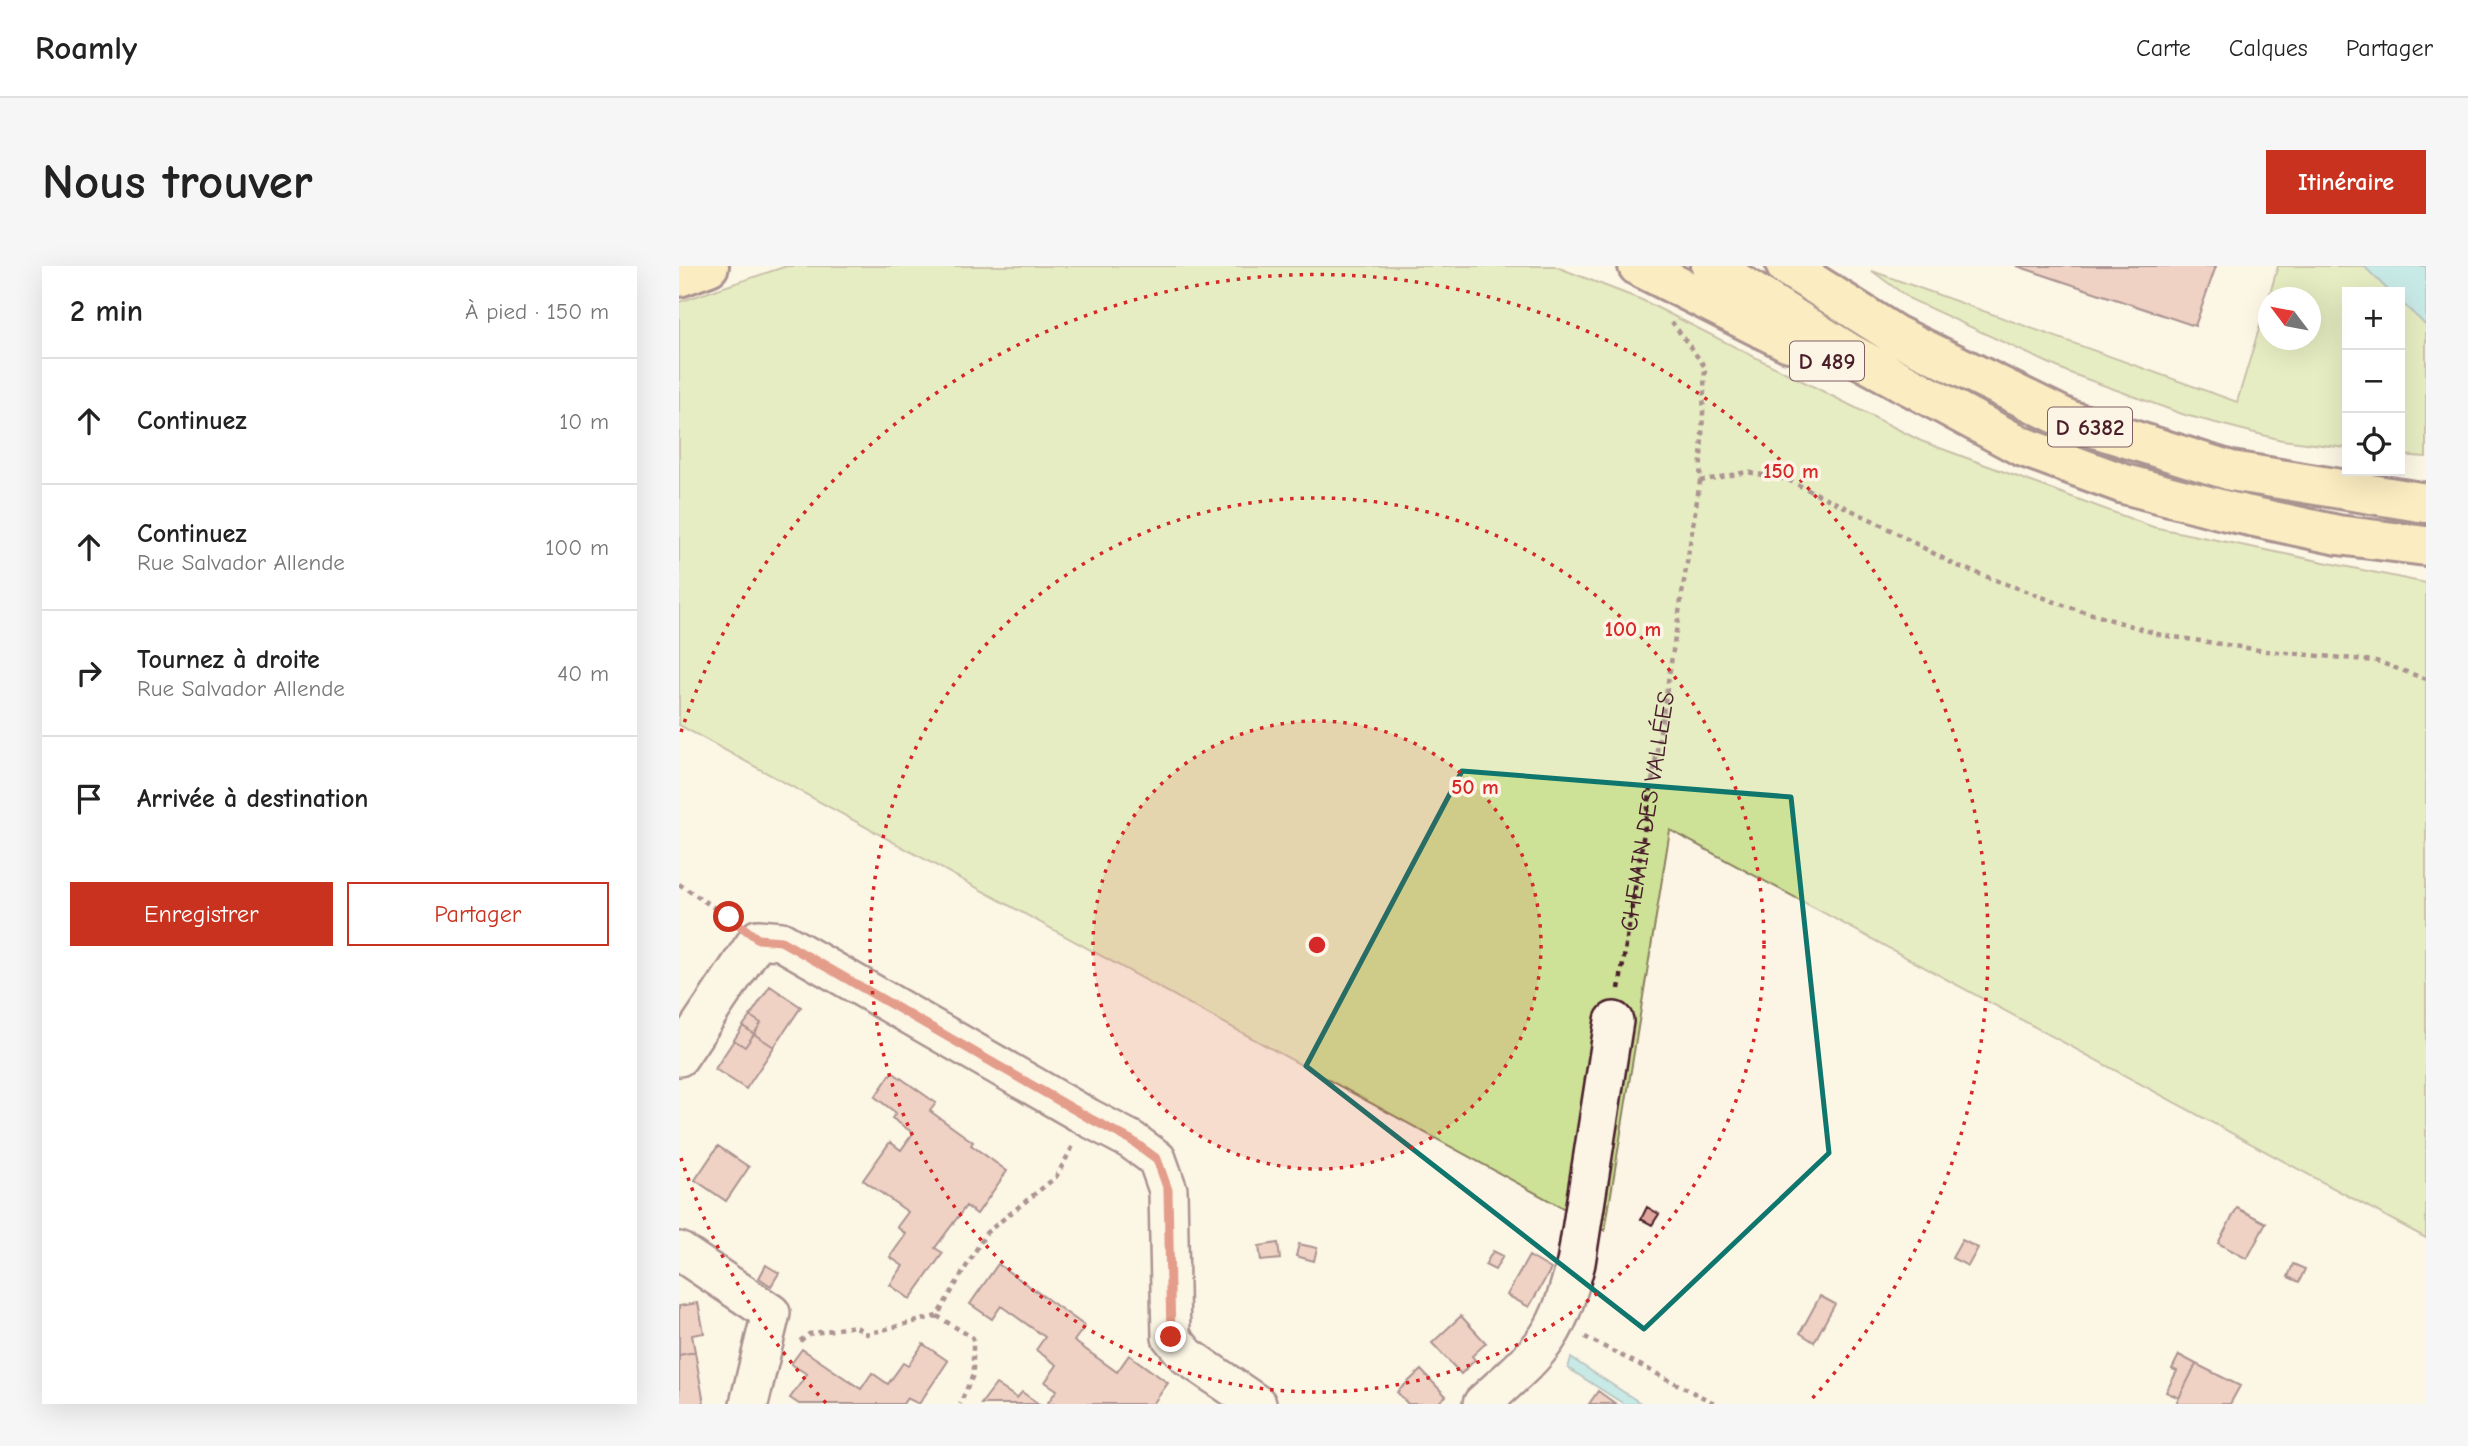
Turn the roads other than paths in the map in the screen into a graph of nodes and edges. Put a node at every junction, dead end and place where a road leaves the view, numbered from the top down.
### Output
1 (709, 266) edge
2 (1638, 266) edge
3 (1711, 266) edge
4 (1786, 266) edge
5 (679, 277) edge
6 (2021, 446) junction
7 (2426, 503) edge
8 (2426, 546) edge
9 (1614, 1021) road end
10 (679, 1057) edge
11 (679, 1251) edge
12 (749, 1404) edge
13 (1257, 1404) edge
14 (1482, 1404) edge

1 - 5 highway
2 - 6 highway, D 489
3 - 6 highway, D 6382
4 - 7 highway, D 6382
6 - 8 highway, D 6382
9 - 14 street
10 - 13 street
11 - 12 street

